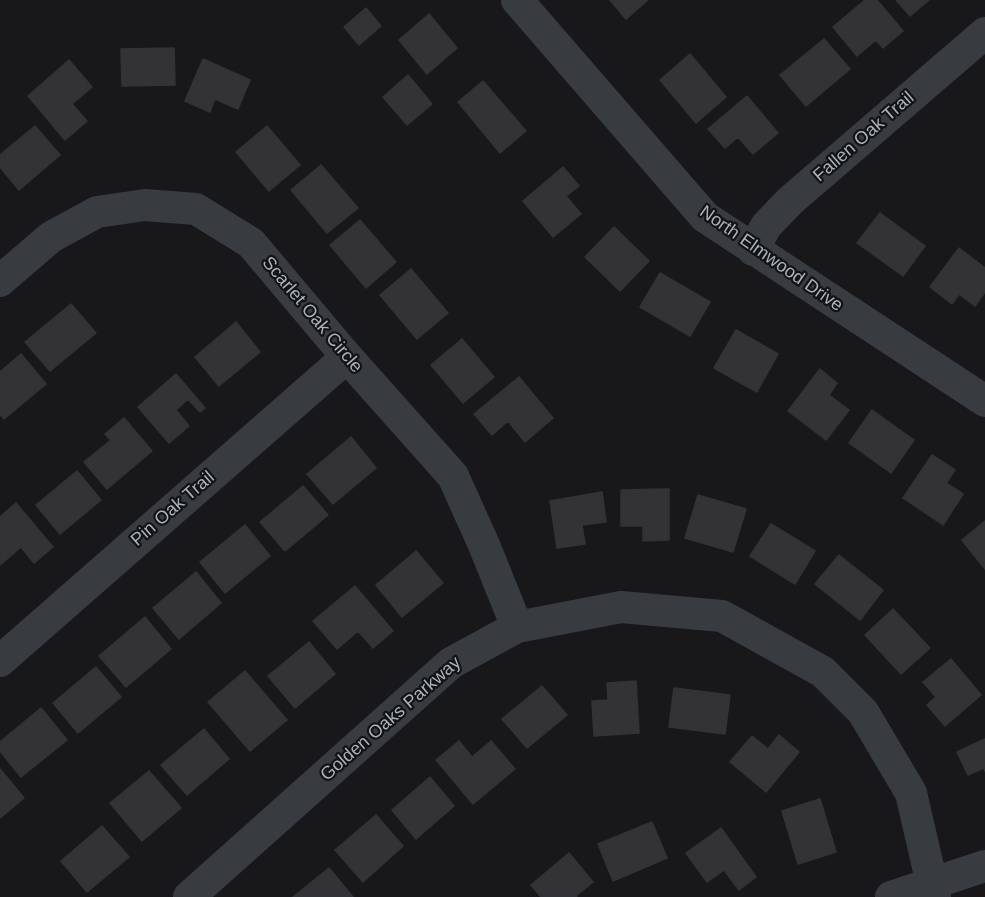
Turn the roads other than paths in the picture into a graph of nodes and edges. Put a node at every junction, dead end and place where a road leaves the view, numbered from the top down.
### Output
1 (517, 0) edge
2 (985, 33) edge
3 (753, 250) junction
4 (0, 281) edge
5 (347, 357) junction
6 (985, 401) edge
7 (517, 627) junction
8 (0, 661) edge
9 (985, 866) edge
10 (933, 891) edge
11 (205, 892) edge
12 (891, 897) edge

1 - 3 street, North Elmwood Drive
2 - 3 street, Fallen Oak Trail
3 - 6 street, North Elmwood Drive
4 - 5 street, Scarlet Oak Circle
5 - 7 street, Scarlet Oak Circle
5 - 8 street, Pin Oak Trail
7 - 10 street, Golden Oaks Parkway
7 - 11 street, Golden Oaks Parkway
9 - 10 street
10 - 12 street

